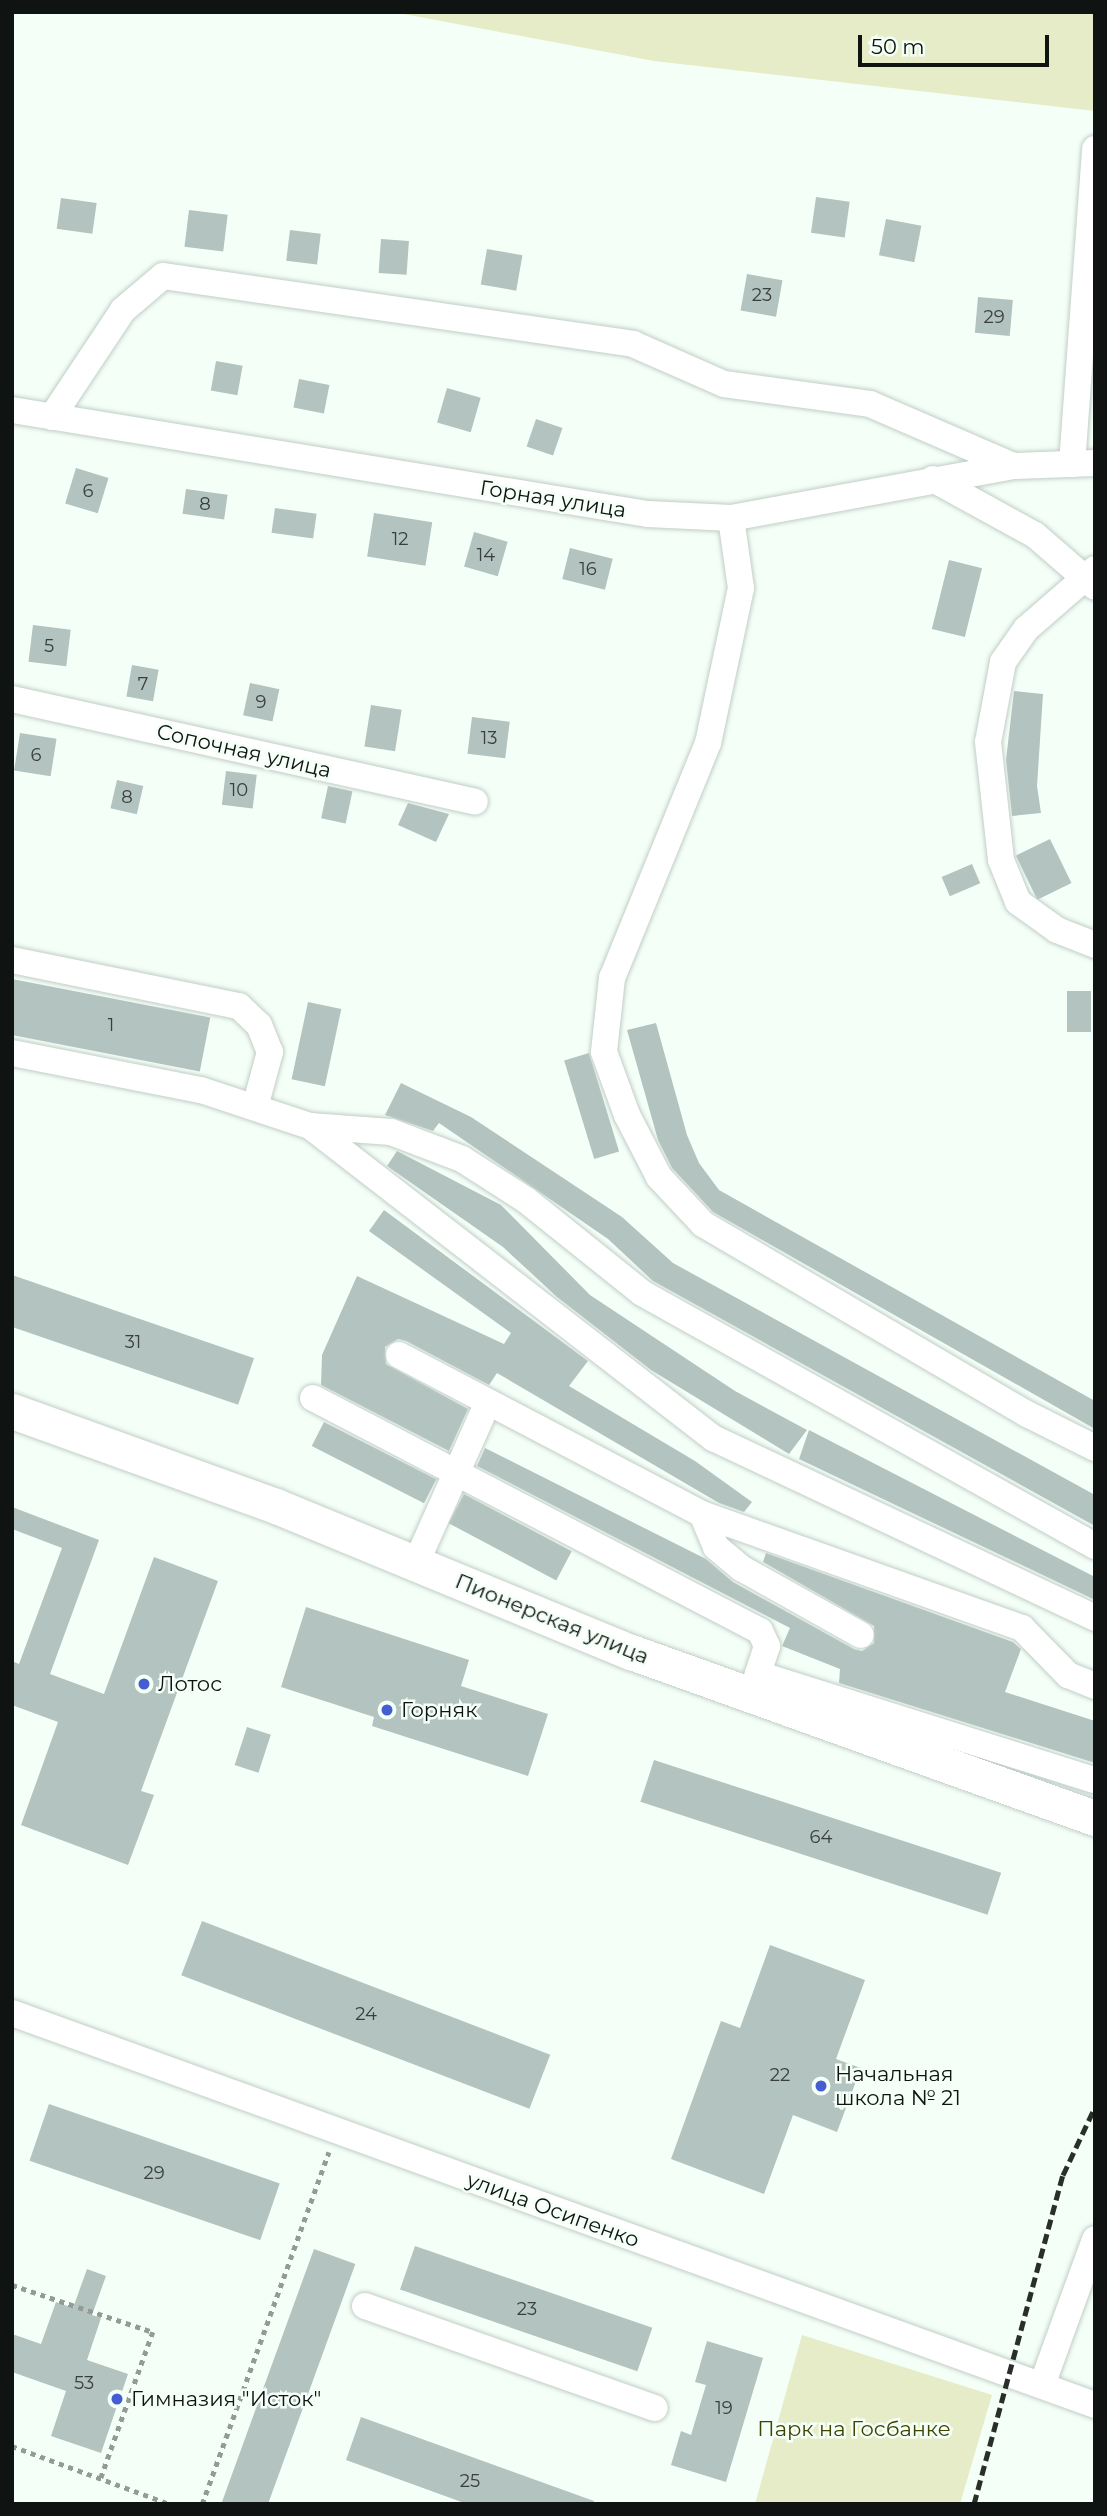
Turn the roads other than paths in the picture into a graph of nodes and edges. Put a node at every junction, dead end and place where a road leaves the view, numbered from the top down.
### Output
1 (1095, 149) edge
2 (12, 410) edge
3 (52, 417) junction
4 (1083, 463) edge
5 (1014, 466) junction
6 (933, 479) junction
7 (731, 518) junction
8 (1091, 577) edge
9 (12, 699) edge
10 (475, 802) dead end
11 (1095, 944) edge
12 (12, 960) edge
13 (12, 1054) edge
14 (256, 1108) junction
15 (310, 1126) junction
16 (399, 1355) dead end
17 (313, 1398) dead end
18 (488, 1402) junction
19 (12, 1411) edge
20 (1095, 1448) edge
21 (452, 1474) junction
22 (702, 1514) junction
23 (1095, 1546) edge
24 (416, 1563) junction
25 (1095, 1618) edge
26 (861, 1635) dead end
27 (755, 1684) junction
28 (1095, 1686) edge
29 (1095, 1780) edge
30 (1095, 1818) edge
31 (12, 2013) edge
32 (1095, 2239) edge
33 (365, 2306) dead end
34 (1042, 2385) junction
35 (1095, 2405) edge
36 (655, 2408) dead end

1 - 4 street
2 - 3 street, Горная улица
3 - 5 street
3 - 7 street, Горная улица
4 - 5 street, Горная улица
5 - 6 street, Горная улица
6 - 7 street, Горная улица
6 - 8 street
7 - 20 street
8 - 11 street
9 - 10 street, Сопочная улица
12 - 14 street
13 - 14 street
14 - 15 street
15 - 23 street
15 - 25 street
16 - 18 street
17 - 21 street
18 - 21 street
18 - 22 street
19 - 24 main road, Пионерская улица
21 - 24 street
21 - 27 street
22 - 26 street
22 - 28 street
24 - 27 main road, Пионерская улица
27 - 29 street
27 - 30 main road, Пионерская улица
31 - 34 street, улица Осипенко
32 - 34 street
33 - 36 street
34 - 35 street, улица Осипенко

